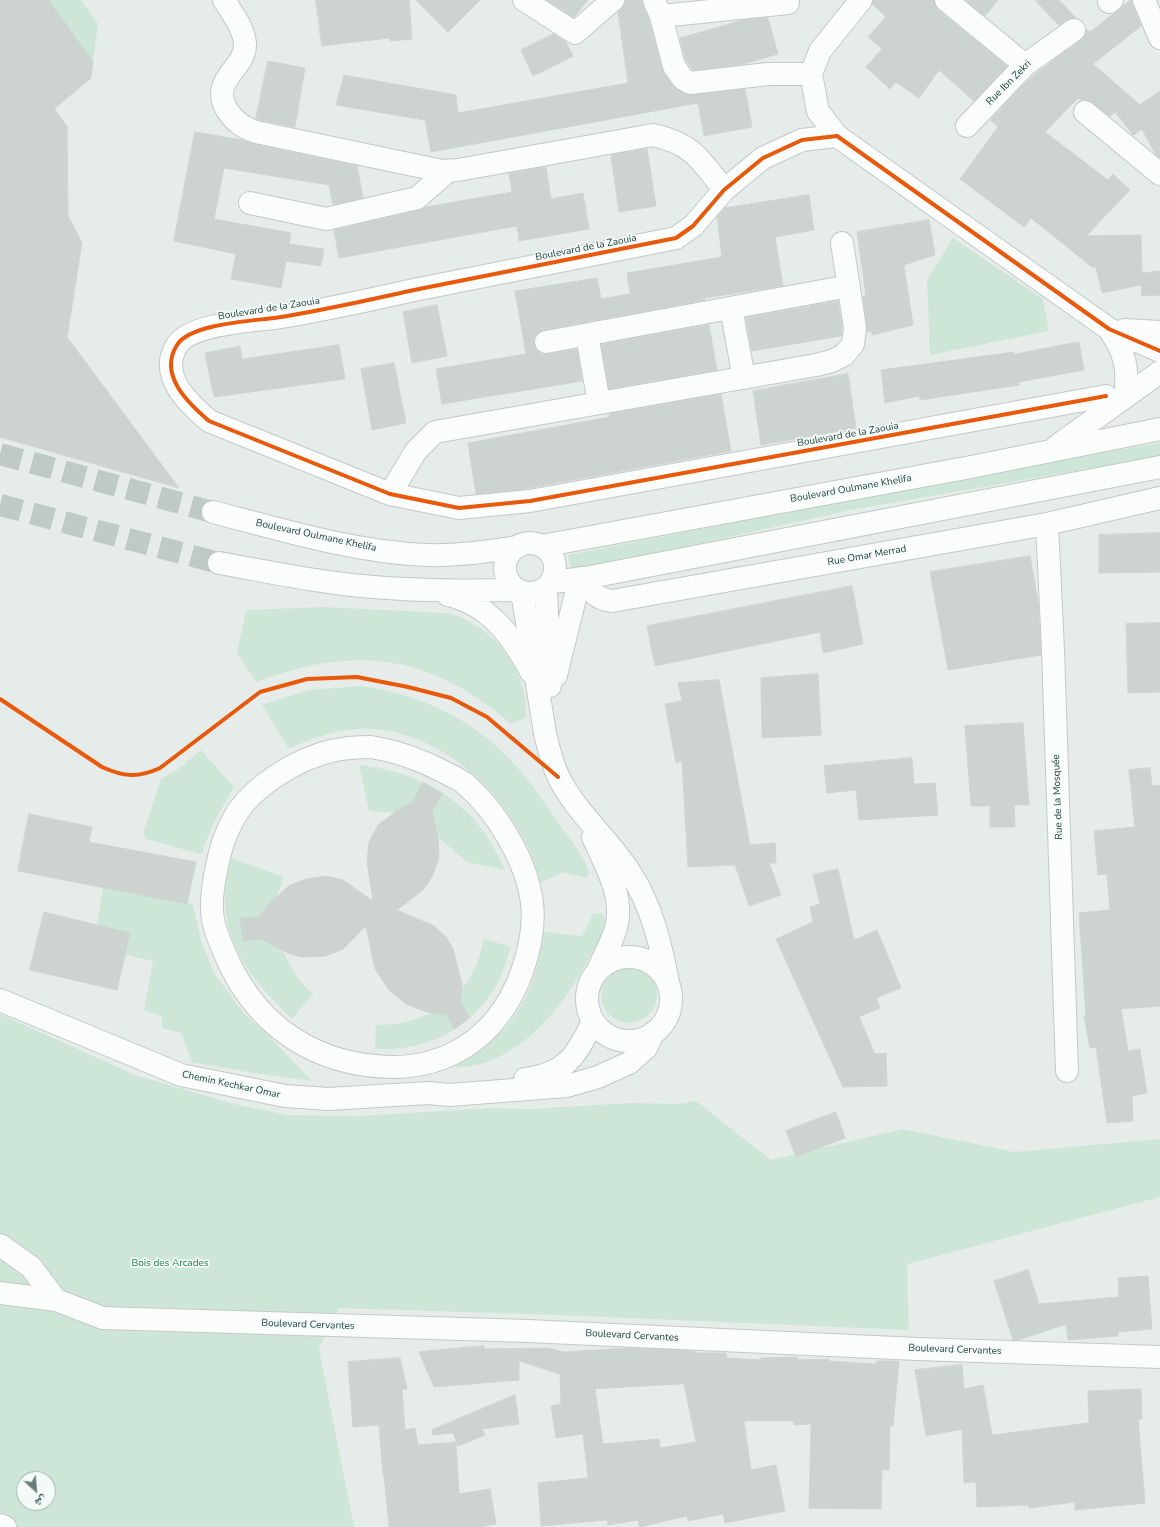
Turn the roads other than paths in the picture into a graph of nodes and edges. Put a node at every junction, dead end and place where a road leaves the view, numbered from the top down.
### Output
1 (224, 0) edge
2 (524, 0) edge
3 (613, 0) edge
4 (786, 0) edge
5 (860, 0) edge
6 (946, 0) edge
7 (1144, 0) edge
8 (657, 8) edge
9 (1074, 30) dead end
10 (1160, 38) edge
11 (1025, 65) junction
12 (811, 74) junction
13 (1085, 112) dead end
14 (967, 126) dead end
15 (837, 136) junction
16 (448, 171) junction
17 (1160, 174) edge
18 (724, 190) junction
19 (250, 203) dead end
20 (842, 244) dead end
21 (849, 286) junction
22 (731, 308) junction
23 (1109, 329) junction
24 (1160, 332) edge
25 (587, 335) junction
26 (546, 342) dead end
27 (1160, 351) edge
28 (1160, 372) edge
29 (744, 378) junction
30 (1116, 396) junction
31 (599, 403) junction
32 (1160, 429) edge
33 (1051, 450) junction
34 (1160, 467) edge
35 (390, 494) junction
36 (1160, 498) edge
37 (212, 512) tunnel mouth
38 (1047, 524) junction
39 (542, 546) junction
40 (516, 547) junction
41 (219, 563) tunnel mouth
42 (582, 578) junction
43 (549, 585) junction
44 (423, 590) junction
45 (519, 591) junction
46 (545, 690) junction
47 (251, 795) joint
48 (583, 814) junction
49 (598, 970) junction
50 (668, 983) junction
51 (0, 1000) edge
52 (593, 1021) junction
53 (653, 1033) junction
54 (1067, 1071) dead end
55 (428, 1093) junction
56 (0, 1245) edge
57 (0, 1293) edge
58 (56, 1300) junction
59 (1160, 1357) edge
60 (0, 1525) edge
61 (5, 1527) edge

1 - 16 street
2 - 3 street
4 - 8 street
5 - 12 street
6 - 11 street
7 - 10 street
8 - 12 street
9 - 11 street, Rue Ibn Zekri
11 - 14 street, Rue Ibn Zekri
12 - 15 street
13 - 17 street
15 - 18 street, Boulevard de la Zaouia
15 - 23 street
16 - 18 street
16 - 19 street
18 - 35 street, Boulevard de la Zaouia
20 - 21 street
21 - 22 street
21 - 29 street
22 - 25 street
22 - 29 street
23 - 24 street
23 - 27 street
23 - 30 street
25 - 26 street
25 - 31 street
28 - 30 street
29 - 31 street
30 - 33 street
30 - 35 street, Boulevard de la Zaouia
31 - 35 street
32 - 33 street, Boulevard Oulmane Khelifa
33 - 39 street, Boulevard Oulmane Khelifa
34 - 42 street
36 - 38 street, Rue Omar Merrad
37 - 40 street, Boulevard Oulmane Khelifa
38 - 42 street, Rue Omar Merrad
38 - 54 street, Rue de la Mosquée
39 - 40 street
39 - 43 street
40 - 45 street
41 - 44 street
42 - 43 street
42 - 46 street
43 - 45 street
43 - 46 street
44 - 45 street
44 - 46 street
45 - 46 street
46 - 48 street
47 - 47 street
48 - 49 street
48 - 50 street
49 - 50 street
49 - 52 street
50 - 53 street
51 - 55 street, Chemin Kechkar Omar
52 - 53 street
52 - 55 street
53 - 55 street
56 - 58 street
57 - 58 street
58 - 59 street, Boulevard Cervantes
60 - 61 street

